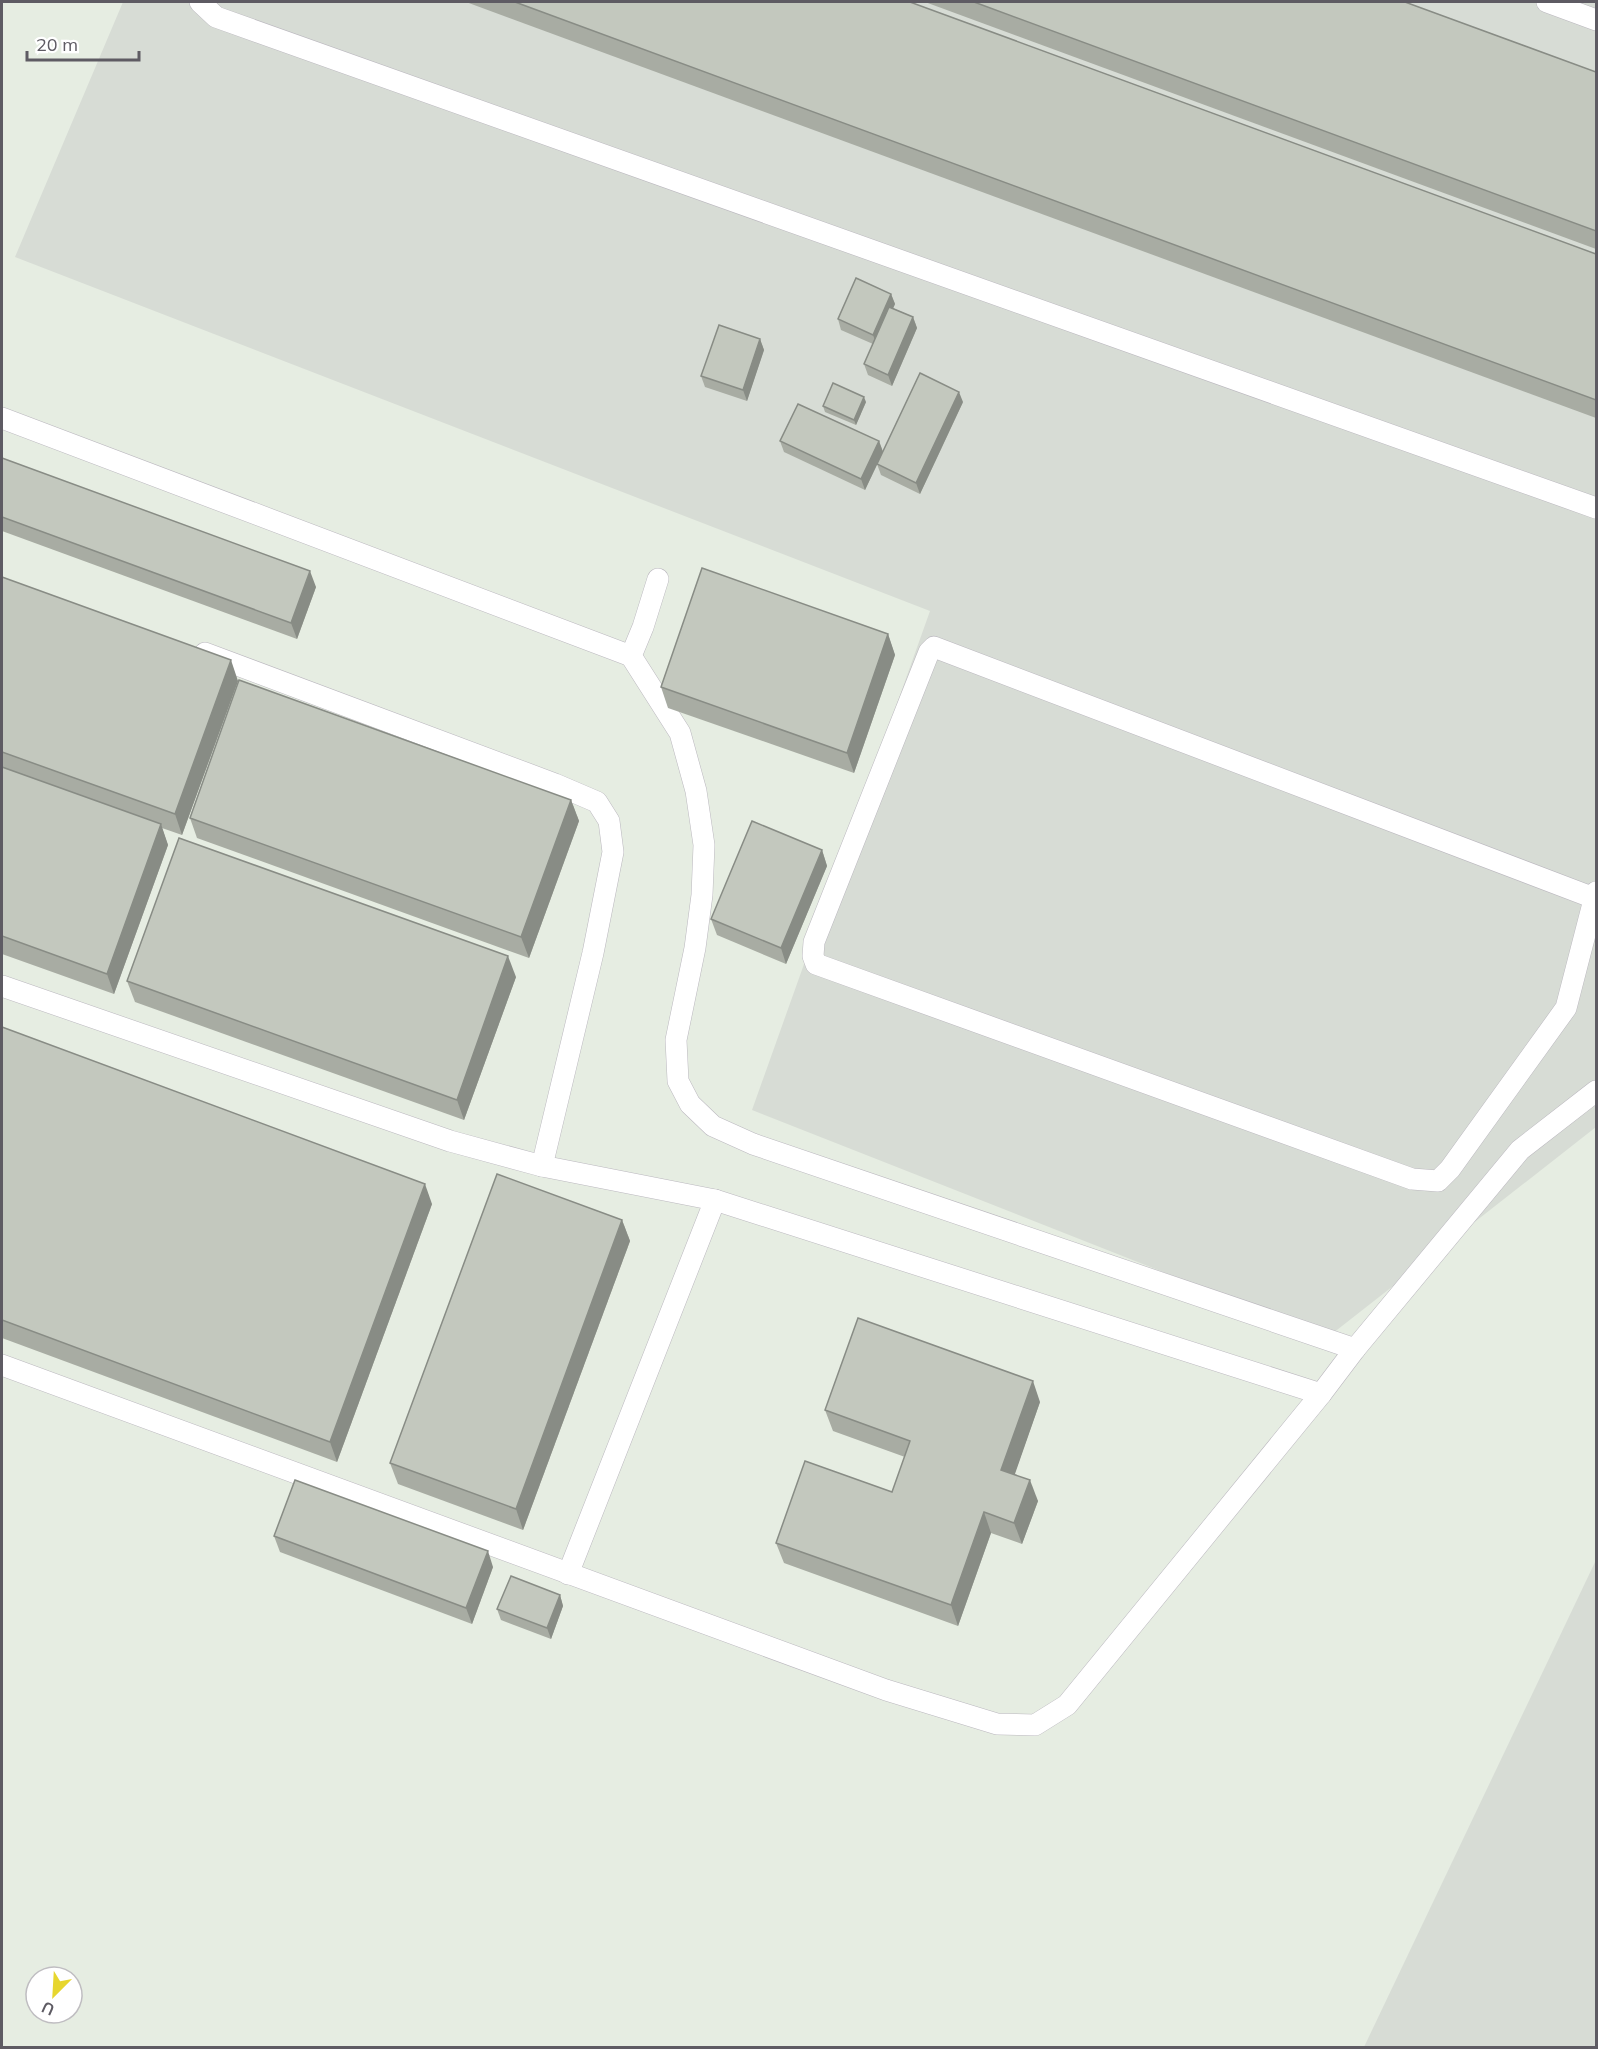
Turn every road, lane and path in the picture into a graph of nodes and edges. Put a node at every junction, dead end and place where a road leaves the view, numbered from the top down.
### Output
1 (200, 2) edge
2 (1547, 2) edge
3 (1596, 20) edge
4 (2, 418) edge
5 (1596, 508) edge
6 (658, 579) dead end
7 (190, 648) edge
8 (631, 656) junction
9 (1595, 895) edge
10 (2, 986) edge
11 (1596, 1091) edge
12 (542, 1166) junction
13 (715, 1200) junction
14 (1355, 1348) junction
15 (2, 1365) edge
16 (1321, 1394) junction
17 (568, 1574) junction

1 - 5 lane
2 - 3 lane
4 - 8 lane
6 - 8 lane
7 - 12 lane
8 - 14 lane
9 - 9 lane
10 - 12 lane
11 - 14 lane
12 - 13 lane
13 - 16 lane
13 - 17 lane
14 - 16 lane
15 - 17 lane
16 - 17 lane

